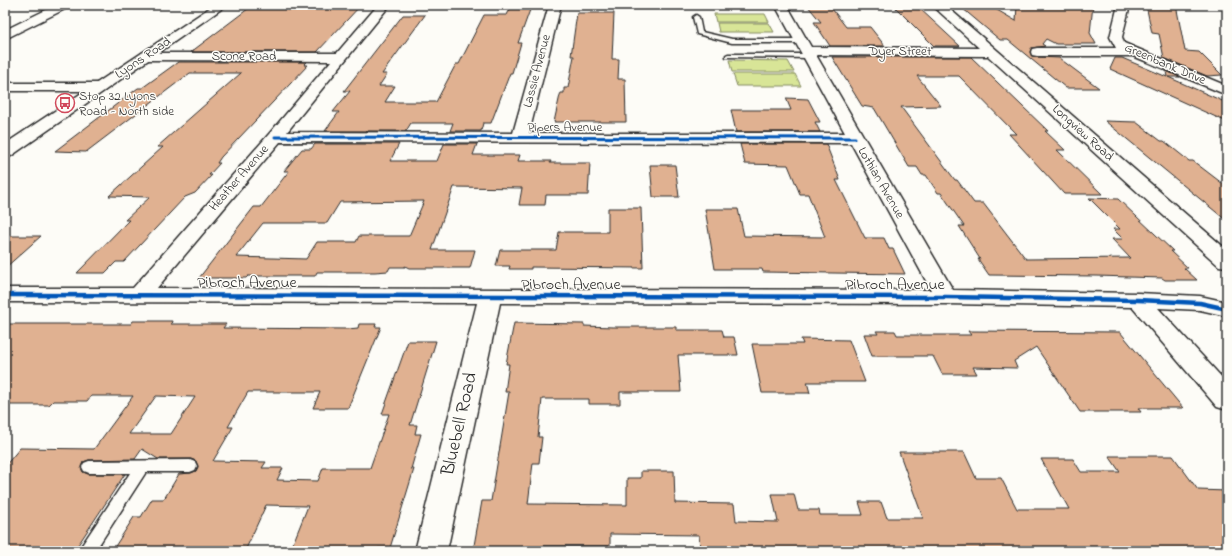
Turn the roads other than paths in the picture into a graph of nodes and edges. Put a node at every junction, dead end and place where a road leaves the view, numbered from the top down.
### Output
1 (65, 5) edge
2 (221, 5) edge
3 (384, 5) edge
4 (555, 5) edge
5 (781, 5) edge
6 (938, 5) edge
7 (1124, 5) edge
8 (696, 17) dead end
9 (5, 35) edge
10 (806, 49) junction
11 (992, 52) junction
12 (1037, 52) dead end
13 (1134, 52) junction
14 (147, 56) junction
15 (341, 56) junction
16 (728, 56) dead end
17 (5, 87) edge
18 (100, 87) junction
19 (1227, 91) edge
20 (275, 137) junction
21 (520, 137) junction
22 (856, 138) junction
23 (5, 152) edge
24 (1227, 261) edge
25 (5, 295) edge
26 (139, 295) junction
27 (490, 296) junction
28 (946, 297) junction
29 (1138, 300) junction
30 (1227, 309) edge
31 (1227, 400) edge
32 (142, 466) junction
33 (190, 466) dead end
34 (89, 467) dead end
35 (86, 551) edge
36 (431, 551) edge

1 - 9 street
2 - 14 street, Lyons Road
3 - 15 street, Heather Avenue
4 - 21 street, Lassie Avenue
5 - 10 street, Lothian Avenue
6 - 11 street, Longview Road
7 - 13 street, Greenbank Drive
8 - 10 lane
10 - 11 street, Dyer Street
10 - 16 lane
10 - 22 street, Lothian Avenue
11 - 24 street, Longview Road
12 - 13 street
13 - 19 street, Greenbank Drive
14 - 15 street, Scone Road
14 - 18 street, Lyons Road
15 - 20 street, Heather Avenue
17 - 18 street
18 - 23 street, Lyons Road
20 - 21 street, Pipers Avenue
20 - 26 street, Heather Avenue
21 - 22 street, Pipers Avenue
22 - 28 street, Lothian Avenue
25 - 26 street, Pibroch Avenue
26 - 27 street, Pibroch Avenue
27 - 28 street, Pibroch Avenue
27 - 36 street, Bluebell Road
28 - 29 street, Pibroch Avenue
29 - 30 street, Pibroch Avenue
29 - 31 street
32 - 33 lane
32 - 34 lane
32 - 35 lane

